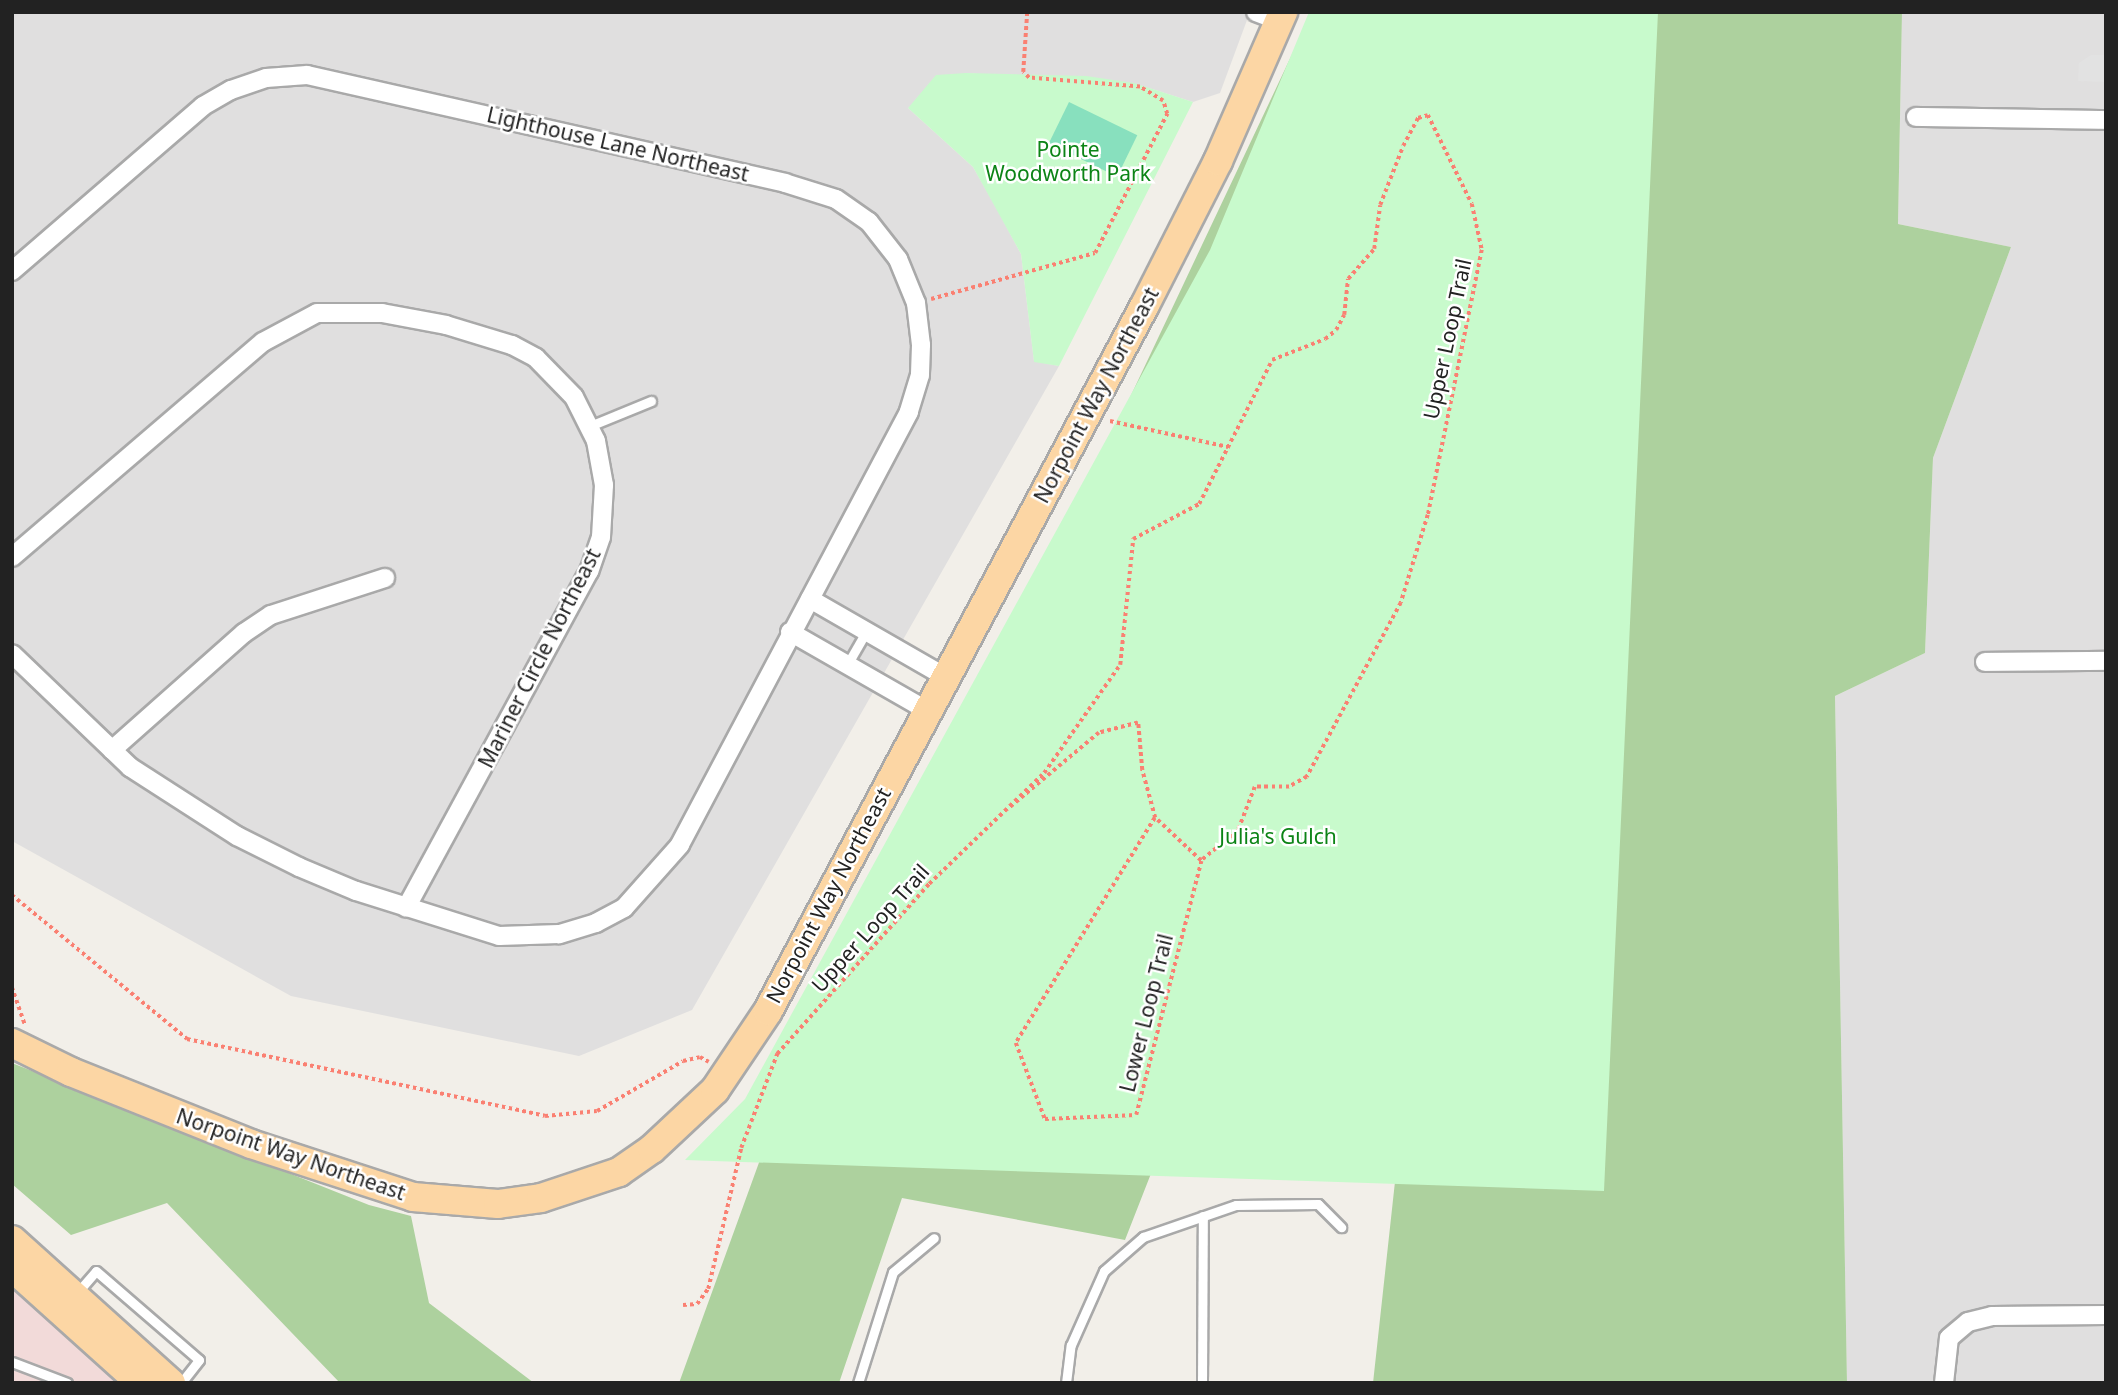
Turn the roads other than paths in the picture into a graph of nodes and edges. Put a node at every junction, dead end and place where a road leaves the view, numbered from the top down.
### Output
1 (1273, 15) edge
2 (1916, 117) dead end
3 (2106, 120) edge
4 (12, 271) edge
5 (651, 401) dead end
6 (590, 426) junction
7 (12, 557) edge
8 (386, 578) dead end
9 (810, 599) junction
10 (790, 632) junction
11 (866, 632) junction
12 (12, 654) edge
13 (2106, 661) edge
14 (1985, 662) dead end
15 (848, 663) junction
16 (944, 676) junction
17 (926, 710) junction
18 (112, 750) junction
19 (406, 908) junction
20 (20, 1046) edge
21 (1203, 1216) junction
22 (1341, 1227) dead end
23 (934, 1238) dead end
24 (12, 1240) edge
25 (12, 1267) edge
26 (75, 1296) junction
27 (2106, 1315) edge
28 (12, 1362) edge
29 (67, 1383) edge
30 (141, 1383) edge
31 (171, 1383) edge
32 (181, 1383) edge
33 (858, 1383) edge
34 (1066, 1383) edge
35 (1202, 1383) edge
36 (1944, 1383) edge

1 - 16 main road, Norpoint Way Northeast
2 - 3 street
4 - 9 street, Lighthouse Lane Northeast
5 - 6 lane
6 - 7 street, Mariner Circle Northeast
6 - 19 street, Mariner Circle Northeast
8 - 18 street
9 - 10 street, Lighthouse Lane Northeast
9 - 11 street
10 - 15 street
10 - 19 street, Lighthouse Lane Northeast
11 - 15 lane
11 - 16 street
12 - 18 street, Lighthouse Lane Northeast
13 - 14 street
15 - 17 street
16 - 17 main road, Norpoint Way Northeast
17 - 20 main road, Norpoint Way Northeast
18 - 19 street, Lighthouse Lane Northeast
21 - 22 lane
21 - 34 lane
21 - 35 lane
23 - 33 lane
24 - 26 main road
25 - 30 main road
26 - 31 main road
26 - 32 lane
27 - 36 street
28 - 29 lane

